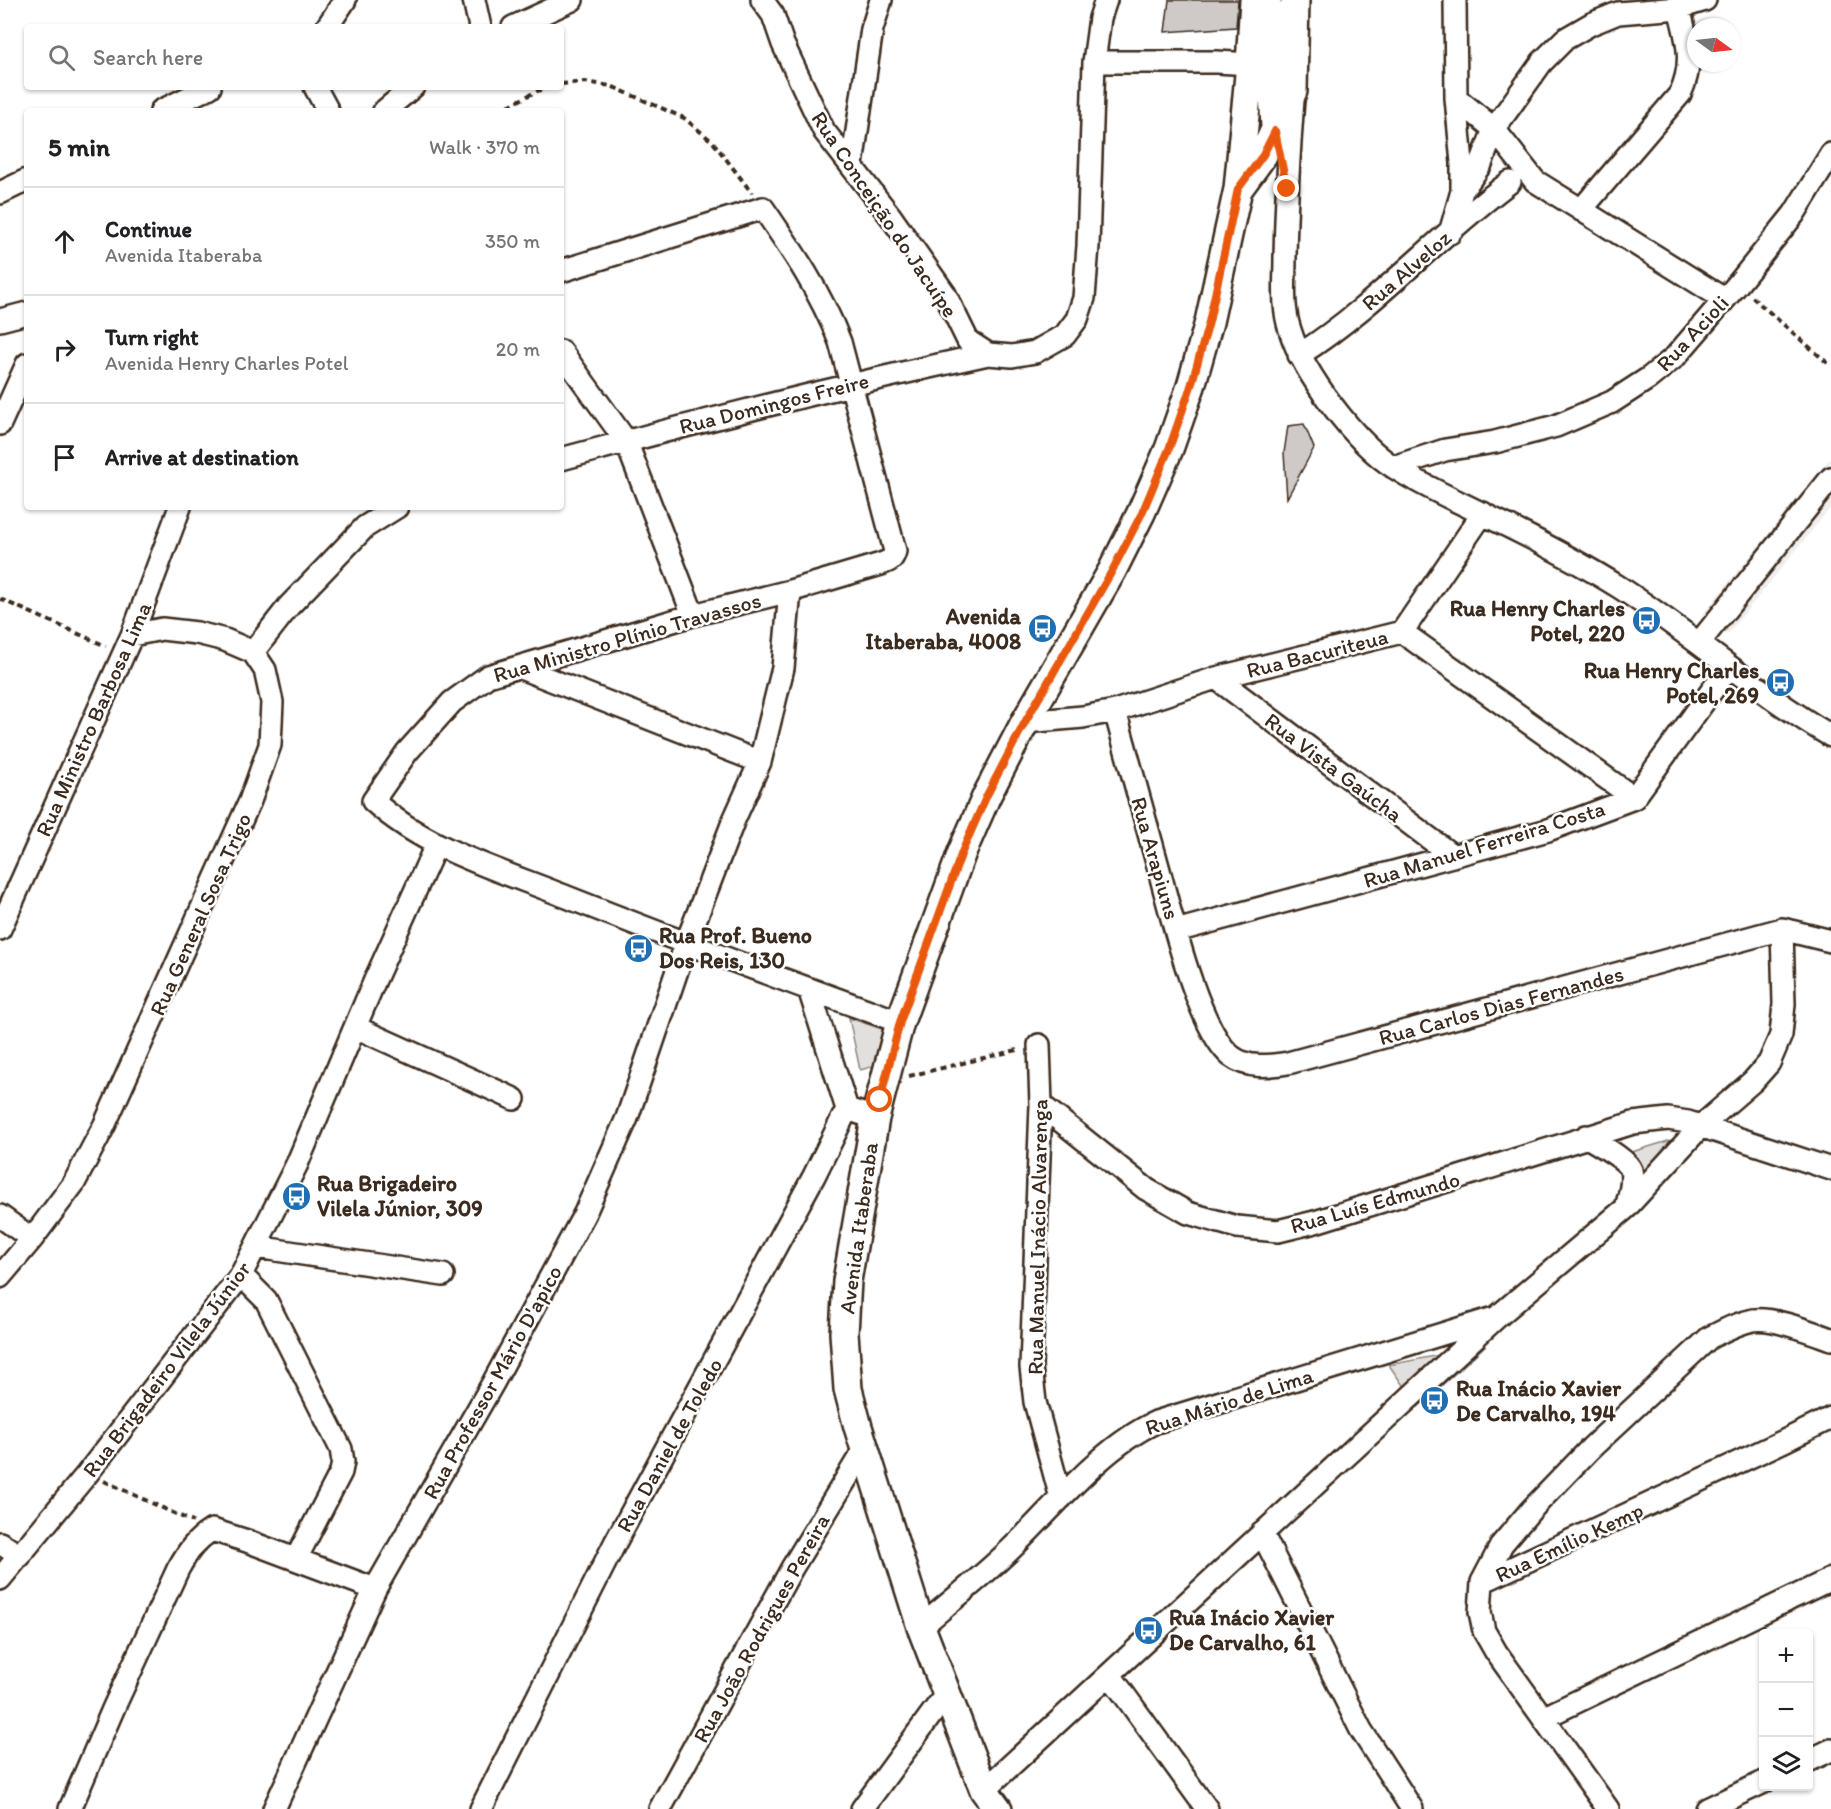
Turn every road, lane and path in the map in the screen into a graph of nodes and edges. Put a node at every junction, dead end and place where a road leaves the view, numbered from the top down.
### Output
1 (345, 0) edge
2 (474, 0) edge
3 (572, 0) edge
4 (762, 0) edge
5 (881, 0) edge
6 (1106, 0) edge
7 (1254, 0) edge
8 (1267, 0) edge
9 (1295, 0) edge
10 (1455, 0) edge
11 (1705, 0) edge
12 (1617, 7) edge
13 (1679, 8) junction
14 (329, 24) edge
15 (479, 24) edge
16 (520, 24) edge
17 (1094, 62) junction
18 (1261, 68) junction
19 (564, 84) edge
20 (204, 90) edge
21 (317, 90) edge
22 (409, 90) edge
23 (543, 90) edge
24 (1293, 91) junction
25 (1456, 98) junction
26 (167, 108) edge
27 (326, 108) edge
28 (388, 108) edge
29 (505, 108) edge
30 (1494, 129) junction
31 (1275, 131) junction
32 (1831, 154) edge
33 (852, 165) junction
34 (24, 181) edge
35 (1535, 181) junction
36 (1510, 182) junction
37 (1238, 189) junction
38 (1287, 189) junction
39 (1462, 191) junction
40 (0, 193) edge
41 (763, 208) junction
42 (1581, 210) junction
43 (1450, 233) junction
44 (564, 270) edge
45 (1731, 292) junction
46 (24, 314) edge
47 (0, 320) edge
48 (988, 354) junction
49 (564, 355) edge
50 (1299, 355) junction
51 (1831, 366) edge
52 (24, 371) edge
53 (852, 383) junction
54 (0, 423) edge
55 (626, 441) junction
56 (564, 458) edge
57 (1393, 467) junction
58 (1831, 478) edge
59 (179, 510) edge
60 (392, 510) edge
61 (1483, 513) junction
62 (790, 591) junction
63 (0, 599) edge
64 (693, 615) junction
65 (1402, 632) junction
66 (132, 635) junction
67 (1699, 643) junction
68 (253, 652) junction
69 (123, 654) junction
70 (518, 667) junction
71 (1729, 667) junction
72 (1216, 678) junction
73 (1115, 711) junction
74 (1025, 722) junction
75 (1830, 733) edge
76 (760, 762) junction
77 (1634, 798) junction
78 (436, 845) junction
79 (1453, 856) junction
80 (0, 929) edge
81 (1782, 929) junction
82 (1176, 931) junction
83 (1831, 941) edge
84 (686, 944) junction
85 (809, 989) junction
86 (1199, 1004) joint
87 (900, 1022) junction
88 (355, 1027) junction
89 (1039, 1045) joint
90 (885, 1082) junction
91 (514, 1099) dead end
92 (1041, 1106) junction
93 (847, 1109) junction
94 (875, 1118) junction
95 (1701, 1126) junction
96 (1586, 1136) junction
97 (1831, 1169) edge
98 (1626, 1208) junction
99 (0, 1216) edge
100 (32, 1239) junction
101 (256, 1247) junction
102 (241, 1275) junction
103 (443, 1275) dead end
104 (0, 1277) edge
105 (1497, 1317) junction
106 (1831, 1339) edge
107 (1831, 1418) edge
108 (865, 1448) junction
109 (87, 1474) junction
110 (1061, 1498) junction
111 (212, 1530) junction
112 (1262, 1533) junction
113 (0, 1543) edge
114 (20, 1556) junction
115 (296, 1559) junction
116 (0, 1579) edge
117 (1831, 1580) edge
118 (1482, 1582) junction
119 (375, 1589) junction
120 (921, 1627) junction
121 (1110, 1675) junction
122 (947, 1694) junction
123 (1543, 1718) junction
124 (1831, 1750) edge
125 (1813, 1759) edge
126 (1759, 1784) edge
127 (991, 1799) edge
128 (70, 1809) edge
129 (274, 1809) edge
130 (481, 1809) edge
131 (660, 1809) edge
132 (862, 1809) edge
133 (1207, 1809) edge
134 (1412, 1809) edge
135 (1608, 1809) edge
136 (1707, 1809) edge

1 - 14 street
2 - 15 street
3 - 16 street
4 - 33 street, Rua Conceição do Jacuípe
5 - 33 street
6 - 17 street
7 - 18 main road, Avenida Itaberaba
8 - 18 main road
9 - 24 main road, Avenida Itaberaba
10 - 25 street
11 - 13 street
12 - 13 street
12 - 30 street
13 - 42 street
17 - 18 street
17 - 48 street
18 - 31 main road
18 - 37 main road, Avenida Itaberaba
19 - 41 path
20 - 26 street
21 - 27 street
22 - 28 street
23 - 29 path
24 - 31 main road, Avenida Itaberaba
24 - 38 street
25 - 30 street
25 - 39 street
30 - 35 street
30 - 39 street
31 - 37 main road, Avenida Itaberaba
31 - 38 street
32 - 45 street, Rua Acioli
33 - 48 street, Rua Conceição do Jacuípe
34 - 40 street
35 - 36 street
35 - 42 street
36 - 39 street
36 - 43 street, Rua Alveloz
37 - 74 main road, Avenida Itaberaba
38 - 50 street
39 - 43 street
41 - 44 street
41 - 53 street
42 - 45 street
43 - 50 street, Rua Alveloz
45 - 51 path
45 - 57 street, Rua Acioli
46 - 47 street
48 - 53 street, Rua Domingos Freire
49 - 55 street
50 - 57 street
52 - 54 street
53 - 55 street, Rua Domingos Freire
53 - 62 street, Rua Ministro Plínio Travassos
55 - 56 street, Rua Domingos Freire
55 - 64 street
57 - 61 street
58 - 67 street
59 - 66 street, Rua Ministro Barbosa Lima
60 - 68 street
61 - 65 street
61 - 67 street
62 - 64 street, Rua Ministro Plínio Travassos
62 - 76 street, Rua Professor Mário D'apico
63 - 69 path
64 - 70 street, Rua Ministro Plínio Travassos
65 - 72 street, Rua Bacuriteua
65 - 77 street, Rua Bacuriteua
66 - 68 street
66 - 69 street, Rua Ministro Barbosa Lima
67 - 71 street
68 - 100 street, Rua General Sosa Trigo
69 - 80 street, Rua Ministro Barbosa Lima
70 - 76 street
70 - 78 street, Rua Ministro Plínio Travassos
71 - 75 street
71 - 77 street, Rua Manuel Ferreira Costa
72 - 73 street, Rua Bacuriteua
72 - 79 street, Rua Vista Gaúcha
73 - 74 street, Rua Bacuriteua
73 - 82 street, Rua Arapiuns
74 - 87 main road, Avenida Itaberaba
76 - 84 street, Rua Professor Mário D'apico
77 - 79 street, Rua Manuel Ferreira Costa
78 - 84 street
78 - 88 street, Rua Brigadeiro Vilela Júnior
79 - 82 street, Rua Manuel Ferreira Costa
81 - 83 street, Rua Carlos Dias Fernandes
81 - 86 street, Rua Carlos Dias Fernandes
81 - 95 street
82 - 86 street, Rua Arapiuns
84 - 85 street
84 - 119 street, Rua Professor Mário D'apico
85 - 87 street
85 - 93 street
87 - 90 main road, Avenida Itaberaba
88 - 91 street
88 - 101 street, Rua Brigadeiro Vilela Júnior
89 - 90 path
89 - 92 street, Rua Manuel Inácio Alvarenga
90 - 94 main road, Avenida Itaberaba
92 - 96 street, Rua Luís Edmundo
92 - 110 street, Rua Manuel Inácio Alvarenga
93 - 94 street
93 - 130 street, Rua Daniel de Toledo
94 - 108 main road, Avenida Itaberaba
95 - 96 street, Rua Luís Edmundo
95 - 97 street, Rua Luís Edmundo
95 - 98 street
96 - 98 street
98 - 105 street
99 - 100 street
100 - 104 street, Rua General Sosa Trigo
101 - 102 street, Rua Brigadeiro Vilela Júnior
101 - 103 street
102 - 109 street, Rua Brigadeiro Vilela Júnior
102 - 115 street
105 - 110 street, Rua Mário de Lima
105 - 112 street
106 - 118 street
107 - 118 street, Rua Emílio Kemp
108 - 120 main road, Avenida Itaberaba
108 - 131 street, Rua João Rodrigues Pereira
109 - 111 path
109 - 114 street, Rua Brigadeiro Vilela Júnior
110 - 120 street, Rua Mário de Lima
111 - 115 street
111 - 128 street
112 - 121 street
112 - 134 street
113 - 114 street
114 - 116 street, Rua Brigadeiro Vilela Júnior
115 - 119 street
117 - 123 street
118 - 123 street, Rua Emílio Kemp
119 - 129 street, Rua Professor Mário D'apico
120 - 122 main road, Avenida Itaberaba
121 - 127 street
121 - 133 street
122 - 127 main road, Avenida Itaberaba
122 - 132 street
123 - 135 street, Rua Emílio Kemp
124 - 125 street
126 - 136 street

